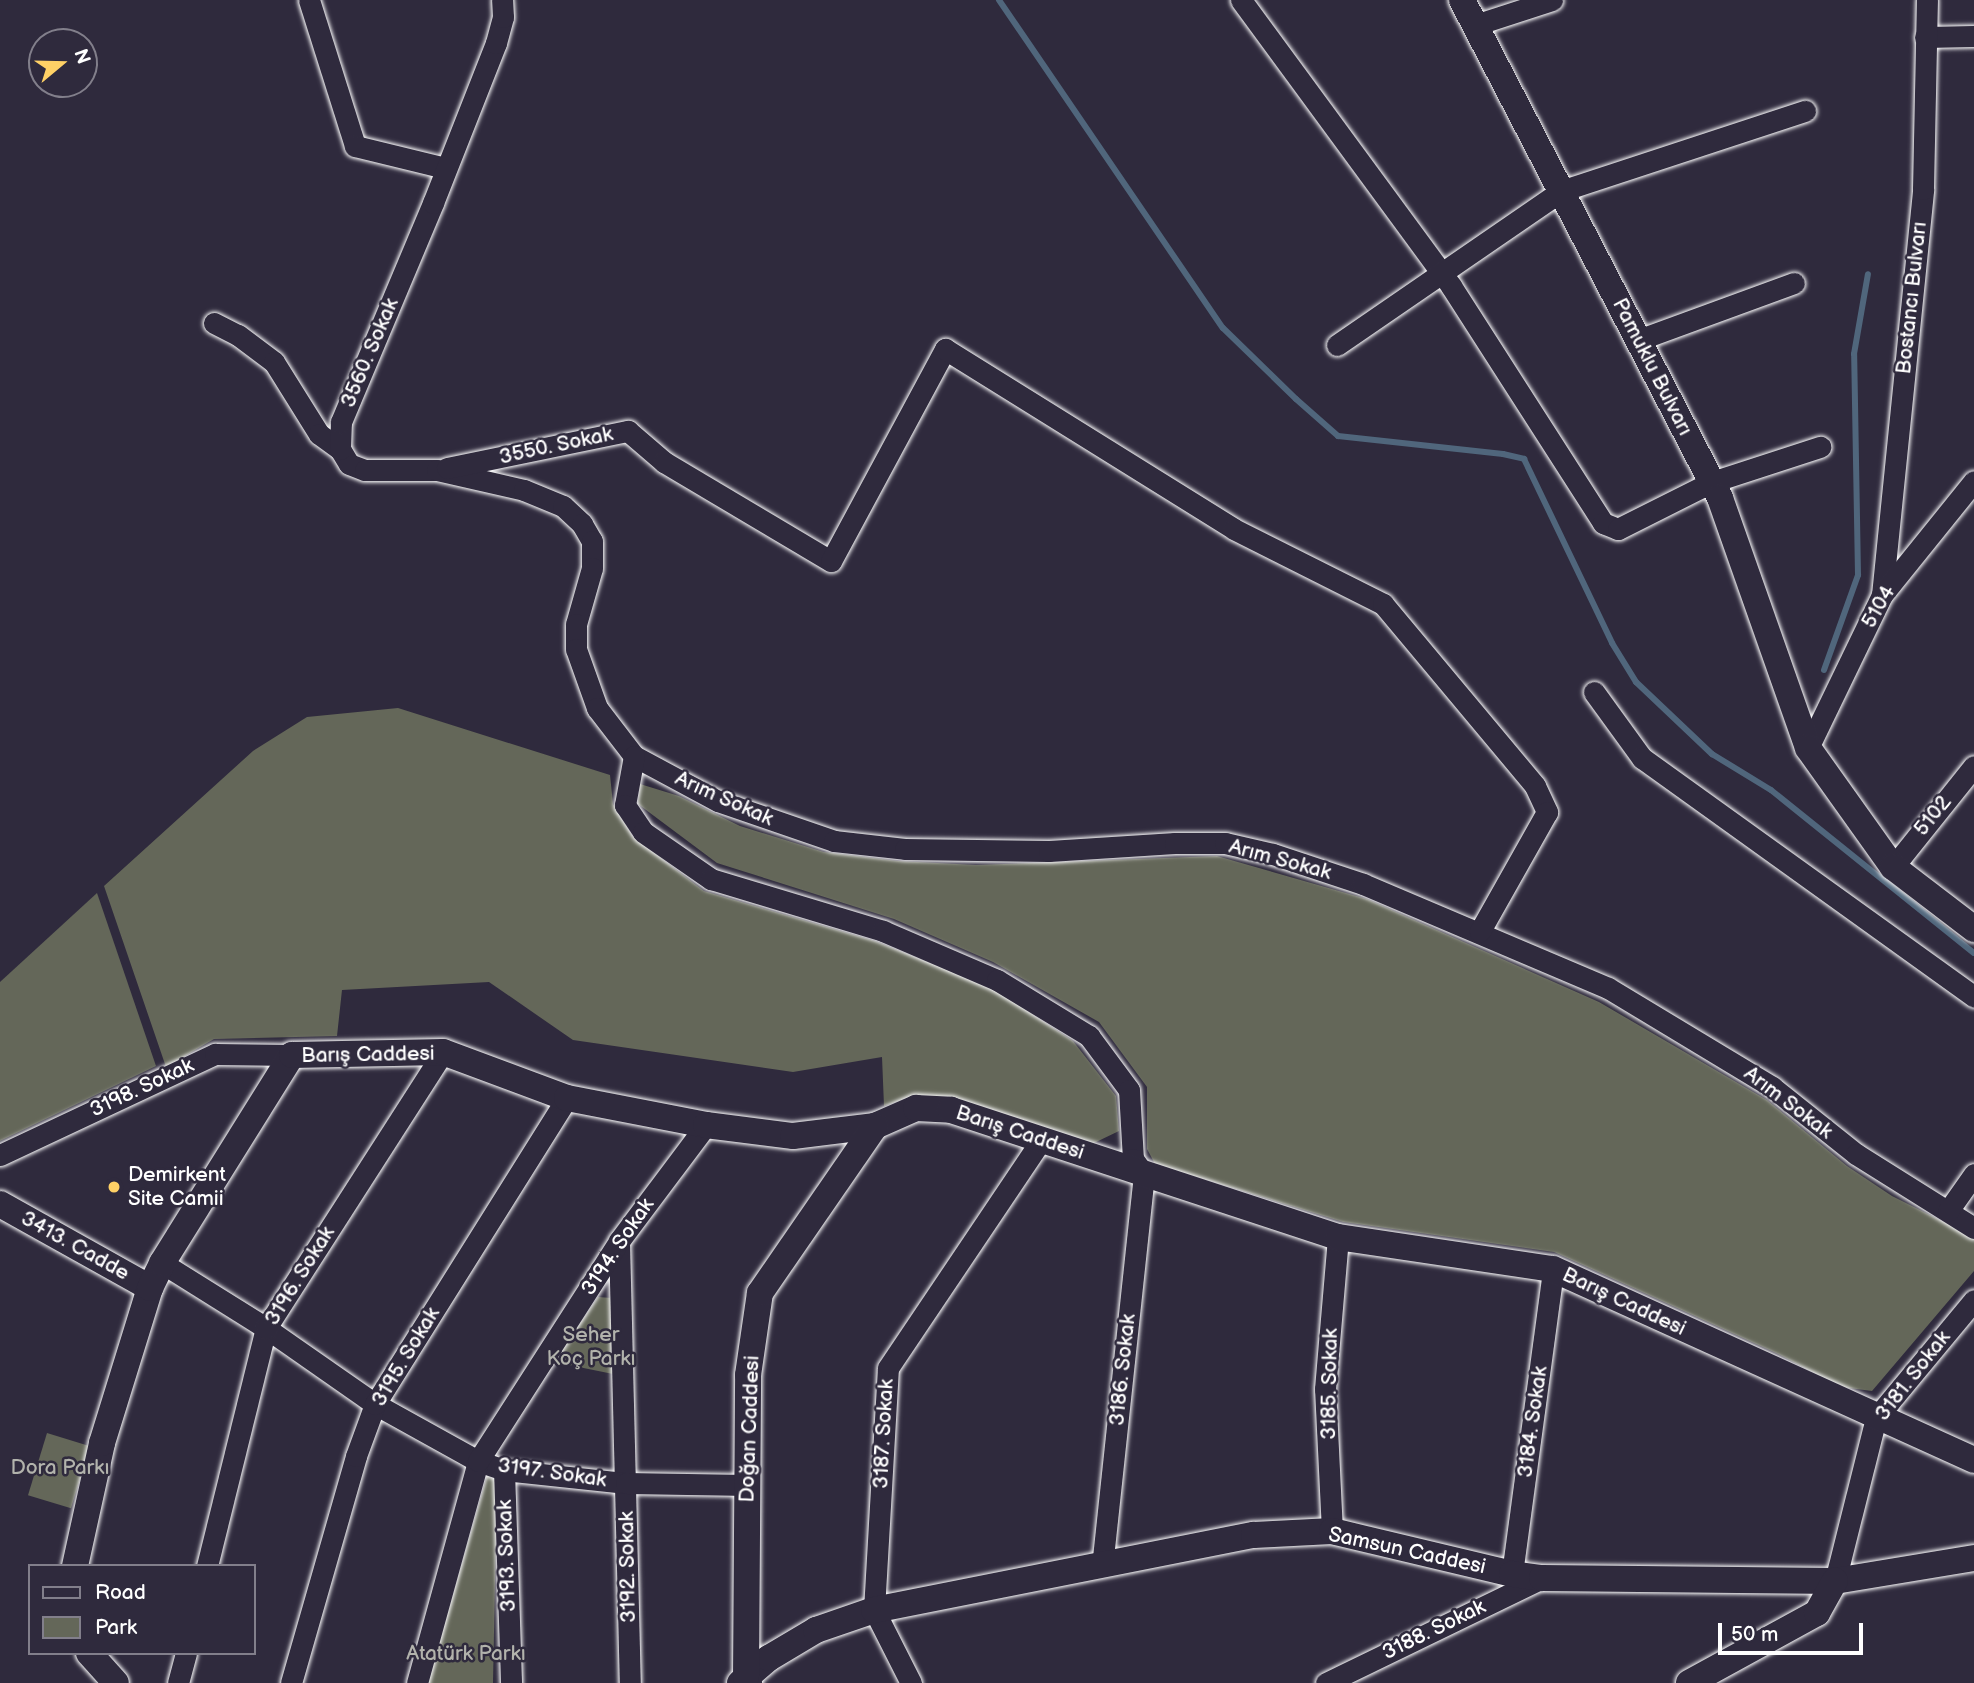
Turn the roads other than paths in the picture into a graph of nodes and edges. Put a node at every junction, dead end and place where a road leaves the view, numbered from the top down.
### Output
1 (309, 0) edge
2 (502, 0) edge
3 (1462, 0) edge
4 (1552, 0) edge
5 (1927, 0) edge
6 (1247, 2) edge
7 (1475, 25) junction
8 (1974, 36) edge
9 (1925, 37) junction
10 (1805, 111) dead end
11 (445, 168) junction
12 (1561, 191) junction
13 (1442, 273) junction
14 (1794, 283) dead end
15 (214, 324) dead end
16 (1638, 340) junction
17 (1337, 345) dead end
18 (1820, 447) dead end
19 (340, 449) junction
20 (437, 470) junction
21 (1974, 481) edge
22 (1712, 482) junction
23 (1882, 595) junction
24 (576, 649) joint
25 (1594, 692) dead end
26 (1808, 748) junction
27 (634, 756) junction
28 (1974, 766) edge
29 (1893, 867) junction
30 (1974, 929) edge
31 (1480, 931) junction
32 (1974, 997) edge
33 (443, 1052) junction
34 (292, 1055) junction
35 (567, 1098) junction
36 (706, 1125) junction
37 (875, 1126) junction
38 (1131, 1138) junction
39 (1041, 1140) junction
40 (0, 1156) edge
41 (1093, 1157) junction
42 (1144, 1174) junction
43 (1974, 1174) edge
44 (0, 1204) edge
45 (1948, 1211) junction
46 (1974, 1228) edge
47 (1338, 1237) junction
48 (619, 1241) junction
49 (162, 1263) junction
50 (1553, 1269) junction
51 (150, 1288) junction
52 (1974, 1300) edge
53 (266, 1328) junction
54 (376, 1404) junction
55 (1876, 1418) junction
56 (478, 1461) junction
57 (1974, 1461) edge
58 (504, 1471) junction
59 (626, 1483) junction
60 (748, 1485) junction
61 (1332, 1531) junction
62 (1974, 1558) edge
63 (75, 1564) edge
64 (207, 1564) edge
65 (1102, 1565) junction
66 (1513, 1574) junction
67 (1542, 1578) junction
68 (1835, 1581) junction
69 (874, 1609) junction
70 (91, 1655) edge
71 (185, 1655) edge
72 (745, 1681) edge
73 (116, 1683) edge
74 (178, 1683) edge
75 (291, 1683) edge
76 (417, 1683) edge
77 (511, 1683) edge
78 (630, 1683) edge
79 (911, 1683) edge
80 (1326, 1683) edge
81 (1689, 1683) edge

1 - 11 street
2 - 11 street, 3560. Sokak
3 - 7 street, Pamuklu Bulvarı
4 - 7 street
5 - 9 street, Bostancı Bulvarı
6 - 13 street
7 - 12 street, Pamuklu Bulvarı
8 - 9 street
9 - 23 street, Bostancı Bulvarı
10 - 12 street
11 - 19 street, 3560. Sokak
12 - 13 street
12 - 16 street, Pamuklu Bulvarı
13 - 17 street
13 - 22 street
14 - 16 street
15 - 19 street, 3560. Sokak
16 - 22 street, Pamuklu Bulvarı
18 - 22 street
19 - 20 street, 3550. Sokak
20 - 24 street, 3550. Sokak
20 - 31 street, 3550. Sokak
21 - 23 street, 5104
22 - 26 street, Pamuklu Bulvarı
23 - 26 street, 5104
24 - 27 street, Arım Sokak
25 - 32 street
26 - 29 street, Pamuklu Bulvarı
27 - 31 street, Arım Sokak
27 - 38 street
28 - 29 street, 5102
29 - 30 street, Pamuklu Bulvarı
31 - 45 street, Arım Sokak
33 - 34 street, Barış Caddesi
33 - 35 street, Barış Caddesi
33 - 53 street, 3196. Sokak
34 - 40 street, 3198. Sokak
34 - 49 street, Barış Caddesi
35 - 36 street, Barış Caddesi
35 - 54 street, 3195. Sokak
36 - 37 street, Barış Caddesi
36 - 48 street, 3194. Sokak
37 - 39 street, Barış Caddesi
37 - 60 street, Doğan Caddesi
38 - 41 street
38 - 42 street
39 - 41 street, Barış Caddesi
39 - 69 street, 3187. Sokak
41 - 42 street, Barış Caddesi
42 - 47 street, Barış Caddesi
42 - 65 street, 3186. Sokak
43 - 45 street
44 - 51 street, 3413. Cadde
45 - 46 street, Arım Sokak
47 - 50 street, Barış Caddesi
47 - 61 street, 3185. Sokak
48 - 56 street, 3194. Sokak
48 - 59 street, 3192. Sokak
49 - 51 street, Barış Caddesi
49 - 53 street, 3197. Sokak
50 - 55 street, Barış Caddesi
50 - 66 street, 3184. Sokak
51 - 63 street, Barış Caddesi
52 - 55 street, 3181. Sokak
53 - 54 street, 3197. Sokak
53 - 64 street, 3196. Sokak
54 - 56 street, 3197. Sokak
54 - 75 street, 3195. Sokak
55 - 57 street, Barış Caddesi
55 - 68 street, 3181. Sokak
56 - 58 street, 3197. Sokak
56 - 76 street, 3194. Sokak
58 - 59 street, 3197. Sokak
58 - 77 street, 3193. Sokak
59 - 60 street, 3197. Sokak
59 - 78 street, 3192. Sokak
60 - 72 street, Doğan Caddesi
61 - 65 street, Samsun Caddesi
61 - 66 street, Samsun Caddesi
62 - 68 street, Samsun Caddesi
65 - 69 street, Samsun Caddesi
66 - 67 street, Samsun Caddesi
67 - 68 street, Samsun Caddesi
67 - 80 street, 3188. Sokak
68 - 81 street
69 - 72 street, Samsun Caddesi
69 - 79 street, 3187. Sokak
70 - 73 street
71 - 74 street

